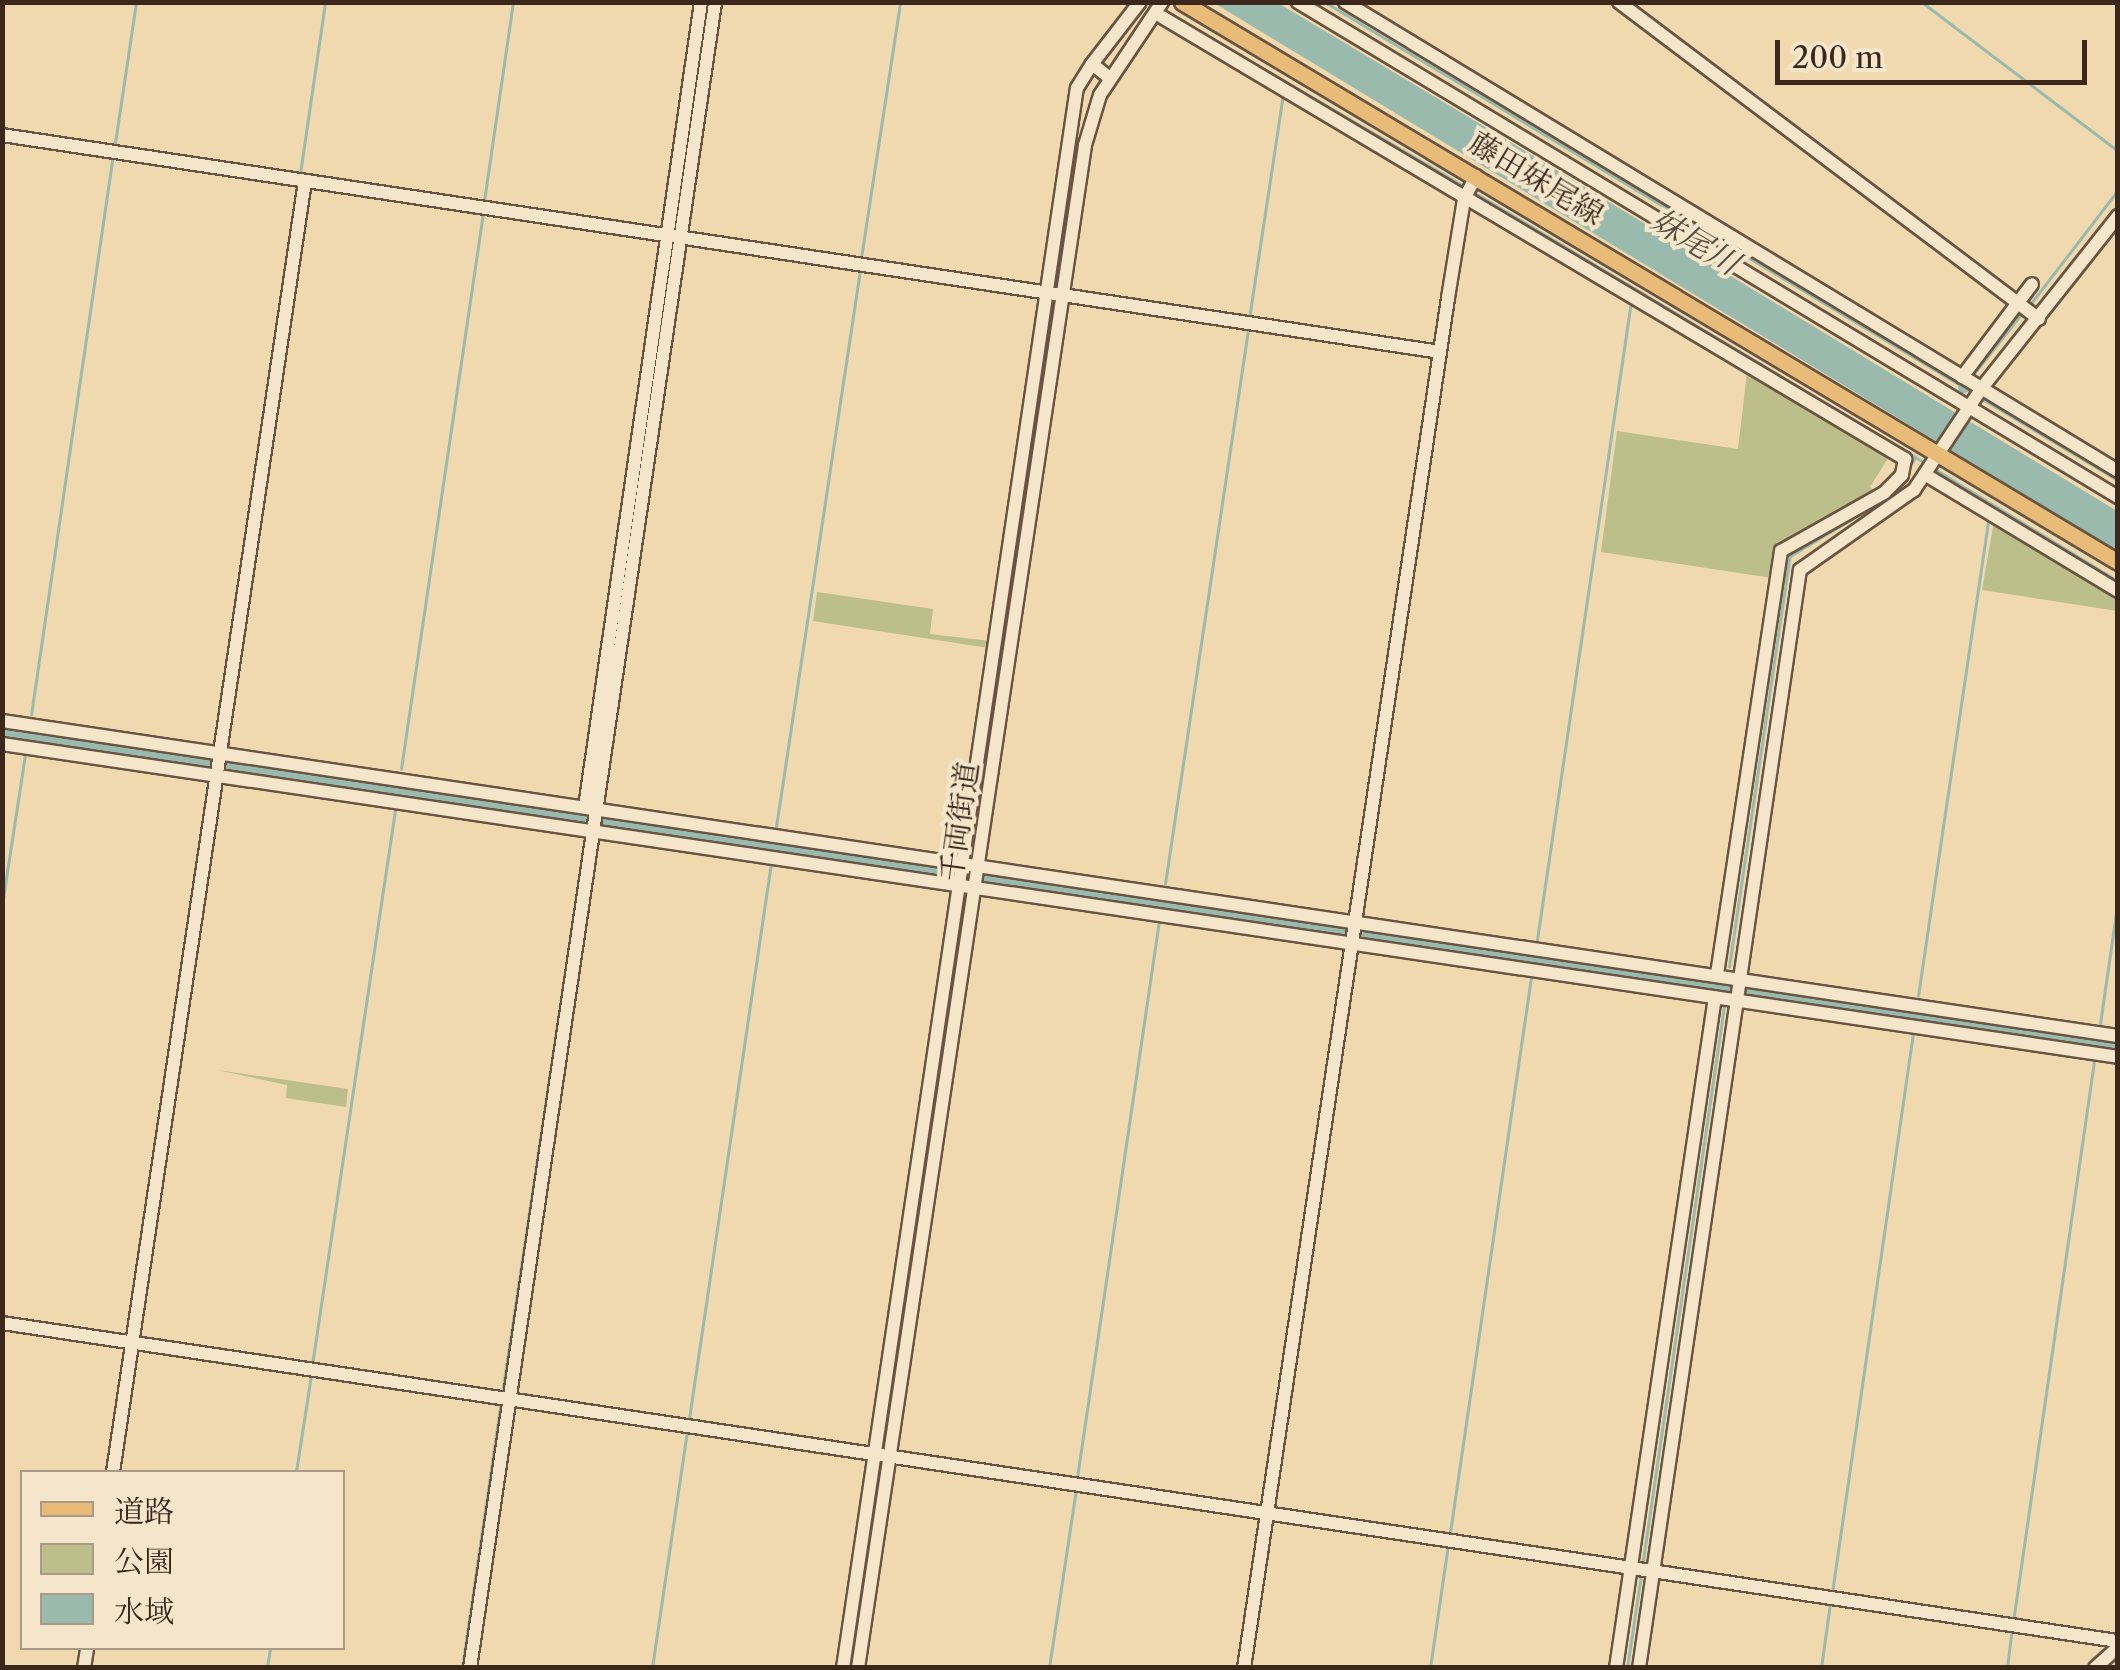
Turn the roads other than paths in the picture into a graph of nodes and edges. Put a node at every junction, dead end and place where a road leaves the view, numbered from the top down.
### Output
1 (701, 2) edge
2 (716, 2) edge
3 (1182, 2) edge
4 (1298, 2) edge
5 (1344, 2) edge
6 (1619, 2) edge
7 (1142, 6) edge
8 (1162, 10) edge
9 (1415, 58) junction
10 (1099, 69) junction
11 (2, 135) edge
12 (305, 180) junction
13 (1469, 187) junction
14 (2118, 216) edge
15 (674, 233) junction
16 (2032, 284) dead end
17 (1054, 291) junction
18 (2024, 310) junction
19 (1440, 352) junction
20 (1962, 377) junction
21 (1975, 399) junction
22 (1934, 463) junction
23 (2118, 471) edge
24 (2118, 497) edge
25 (1872, 509) junction
26 (2118, 562) edge
27 (2118, 591) edge
28 (1770, 690) junction
29 (2, 721) edge
30 (34, 738) junction
31 (2, 744) edge
32 (216, 769) junction
33 (401, 795) junction
34 (592, 821) junction
35 (769, 847) junction
36 (962, 860) junction
37 (980, 864) junction
38 (959, 884) junction
39 (976, 886) junction
40 (1166, 904) junction
41 (1355, 932) junction
42 (1541, 964) junction
43 (1718, 975) junction
44 (1731, 993) junction
45 (1921, 1018) junction
46 (2107, 1040) edge
47 (2118, 1057) edge
48 (2, 1323) edge
49 (128, 1341) junction
50 (504, 1398) junction
51 (881, 1453) junction
52 (113, 1470) edge
53 (1268, 1512) junction
54 (1642, 1568) junction
55 (2118, 1644) edge
56 (470, 1668) edge
57 (843, 1668) edge
58 (858, 1668) edge
59 (1244, 1668) edge
60 (1616, 1668) edge
61 (1639, 1668) edge
62 (2094, 1668) edge

1 - 15 street
2 - 15 street
3 - 13 main road, 藤田妹尾線
4 - 9 street
5 - 9 street
6 - 18 street
7 - 10 street
8 - 10 street, 千両街道
8 - 13 street
9 - 20 street
9 - 21 street
10 - 17 street, 千両街道
10 - 17 street
11 - 12 street
12 - 15 street
12 - 32 street
13 - 19 street
13 - 22 main road, 藤田妹尾線
13 - 25 street
14 - 18 street
15 - 17 street
15 - 34 street
16 - 18 street
17 - 19 street
17 - 36 street
17 - 37 street, 千両街道
18 - 20 street
18 - 21 street
19 - 41 street
20 - 21 street
21 - 22 street
21 - 23 street
21 - 24 street
22 - 25 street
22 - 26 main road, 藤田妹尾線
22 - 27 street
25 - 28 street
25 - 28 street
28 - 43 street
28 - 44 street
29 - 30 street
30 - 31 street
30 - 32 street
30 - 32 street
32 - 33 street
32 - 33 street
32 - 49 street
33 - 34 street
33 - 34 street
34 - 35 street
34 - 35 street
34 - 50 street
35 - 36 street
35 - 38 street
36 - 37 street
36 - 38 street
37 - 39 street, 千両街道
37 - 40 street
38 - 39 street
38 - 51 street
39 - 40 street
39 - 51 street, 千両街道
40 - 41 street
40 - 41 street
41 - 42 street
41 - 42 street
41 - 53 street
42 - 43 street
42 - 44 street
43 - 44 street
44 - 45 street
44 - 45 street
44 - 54 street
44 - 54 street
45 - 46 street
45 - 47 street
48 - 49 street
49 - 50 street
49 - 52 street
50 - 51 street
50 - 56 street
51 - 53 street
51 - 57 street
51 - 58 street, 千両街道
53 - 54 street
53 - 59 street
54 - 55 street
54 - 60 street
54 - 61 street
55 - 62 street

